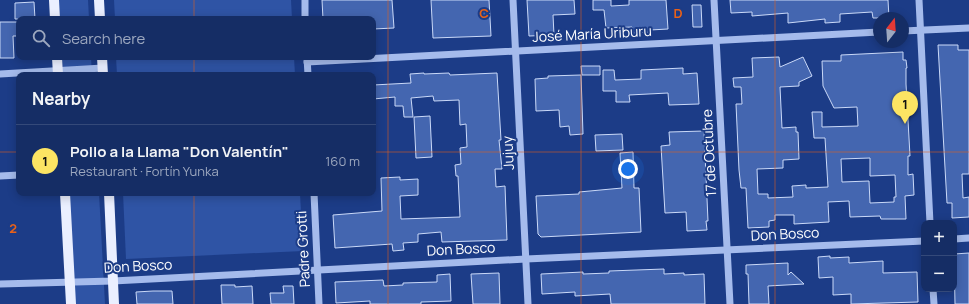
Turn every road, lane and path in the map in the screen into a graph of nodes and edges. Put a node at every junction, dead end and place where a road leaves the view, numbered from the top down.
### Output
1 (54, 0) edge
2 (99, 0) edge
3 (305, 0) edge
4 (513, 0) edge
5 (714, 0) edge
6 (919, 0) edge
7 (55, 16) edge
8 (100, 16) edge
9 (305, 16) edge
10 (969, 28) edge
11 (920, 30) junction
12 (909, 31) edge
13 (873, 32) edge
14 (716, 41) junction
15 (516, 50) junction
16 (376, 56) edge
17 (57, 60) edge
18 (102, 60) edge
19 (307, 60) edge
20 (58, 72) edge
21 (103, 72) edge
22 (308, 72) edge
23 (0, 74) edge
24 (16, 74) edge
25 (16, 175) edge
26 (0, 176) edge
27 (66, 196) edge
28 (109, 196) edge
29 (314, 196) edge
30 (930, 220) edge
31 (969, 238) edge
32 (957, 239) edge
33 (921, 241) edge
34 (727, 250) junction
35 (526, 259) junction
36 (317, 270) junction
37 (70, 281) junction
38 (113, 281) junction
39 (0, 284) edge
40 (933, 292) edge
41 (71, 304) edge
42 (114, 304) edge
43 (319, 304) edge
44 (528, 304) edge
45 (730, 304) edge
46 (934, 304) edge

1 - 7 main road
2 - 8 main road
3 - 9 street
4 - 15 street, Jujuy
5 - 14 street, 17 de Octubre
6 - 11 street
10 - 11 street
11 - 12 street
11 - 30 street
13 - 14 street, José María Uriburu
14 - 15 street, José María Uriburu
14 - 34 street, 17 de Octubre
15 - 16 street, José María Uriburu
15 - 35 street, Jujuy
17 - 20 main road
18 - 21 main road
19 - 22 street
23 - 24 street
25 - 26 street
27 - 37 main road
28 - 38 main road
29 - 36 street, Padre Grotti
31 - 32 street
33 - 34 street, Don Bosco
34 - 35 street, Don Bosco
34 - 45 street, 17 de Octubre
35 - 36 street, Don Bosco
35 - 44 street, Jujuy
36 - 38 street, Don Bosco
36 - 43 street, Padre Grotti
37 - 38 street, Don Bosco
37 - 39 street, Don Bosco
37 - 41 main road
38 - 42 main road
40 - 46 street

